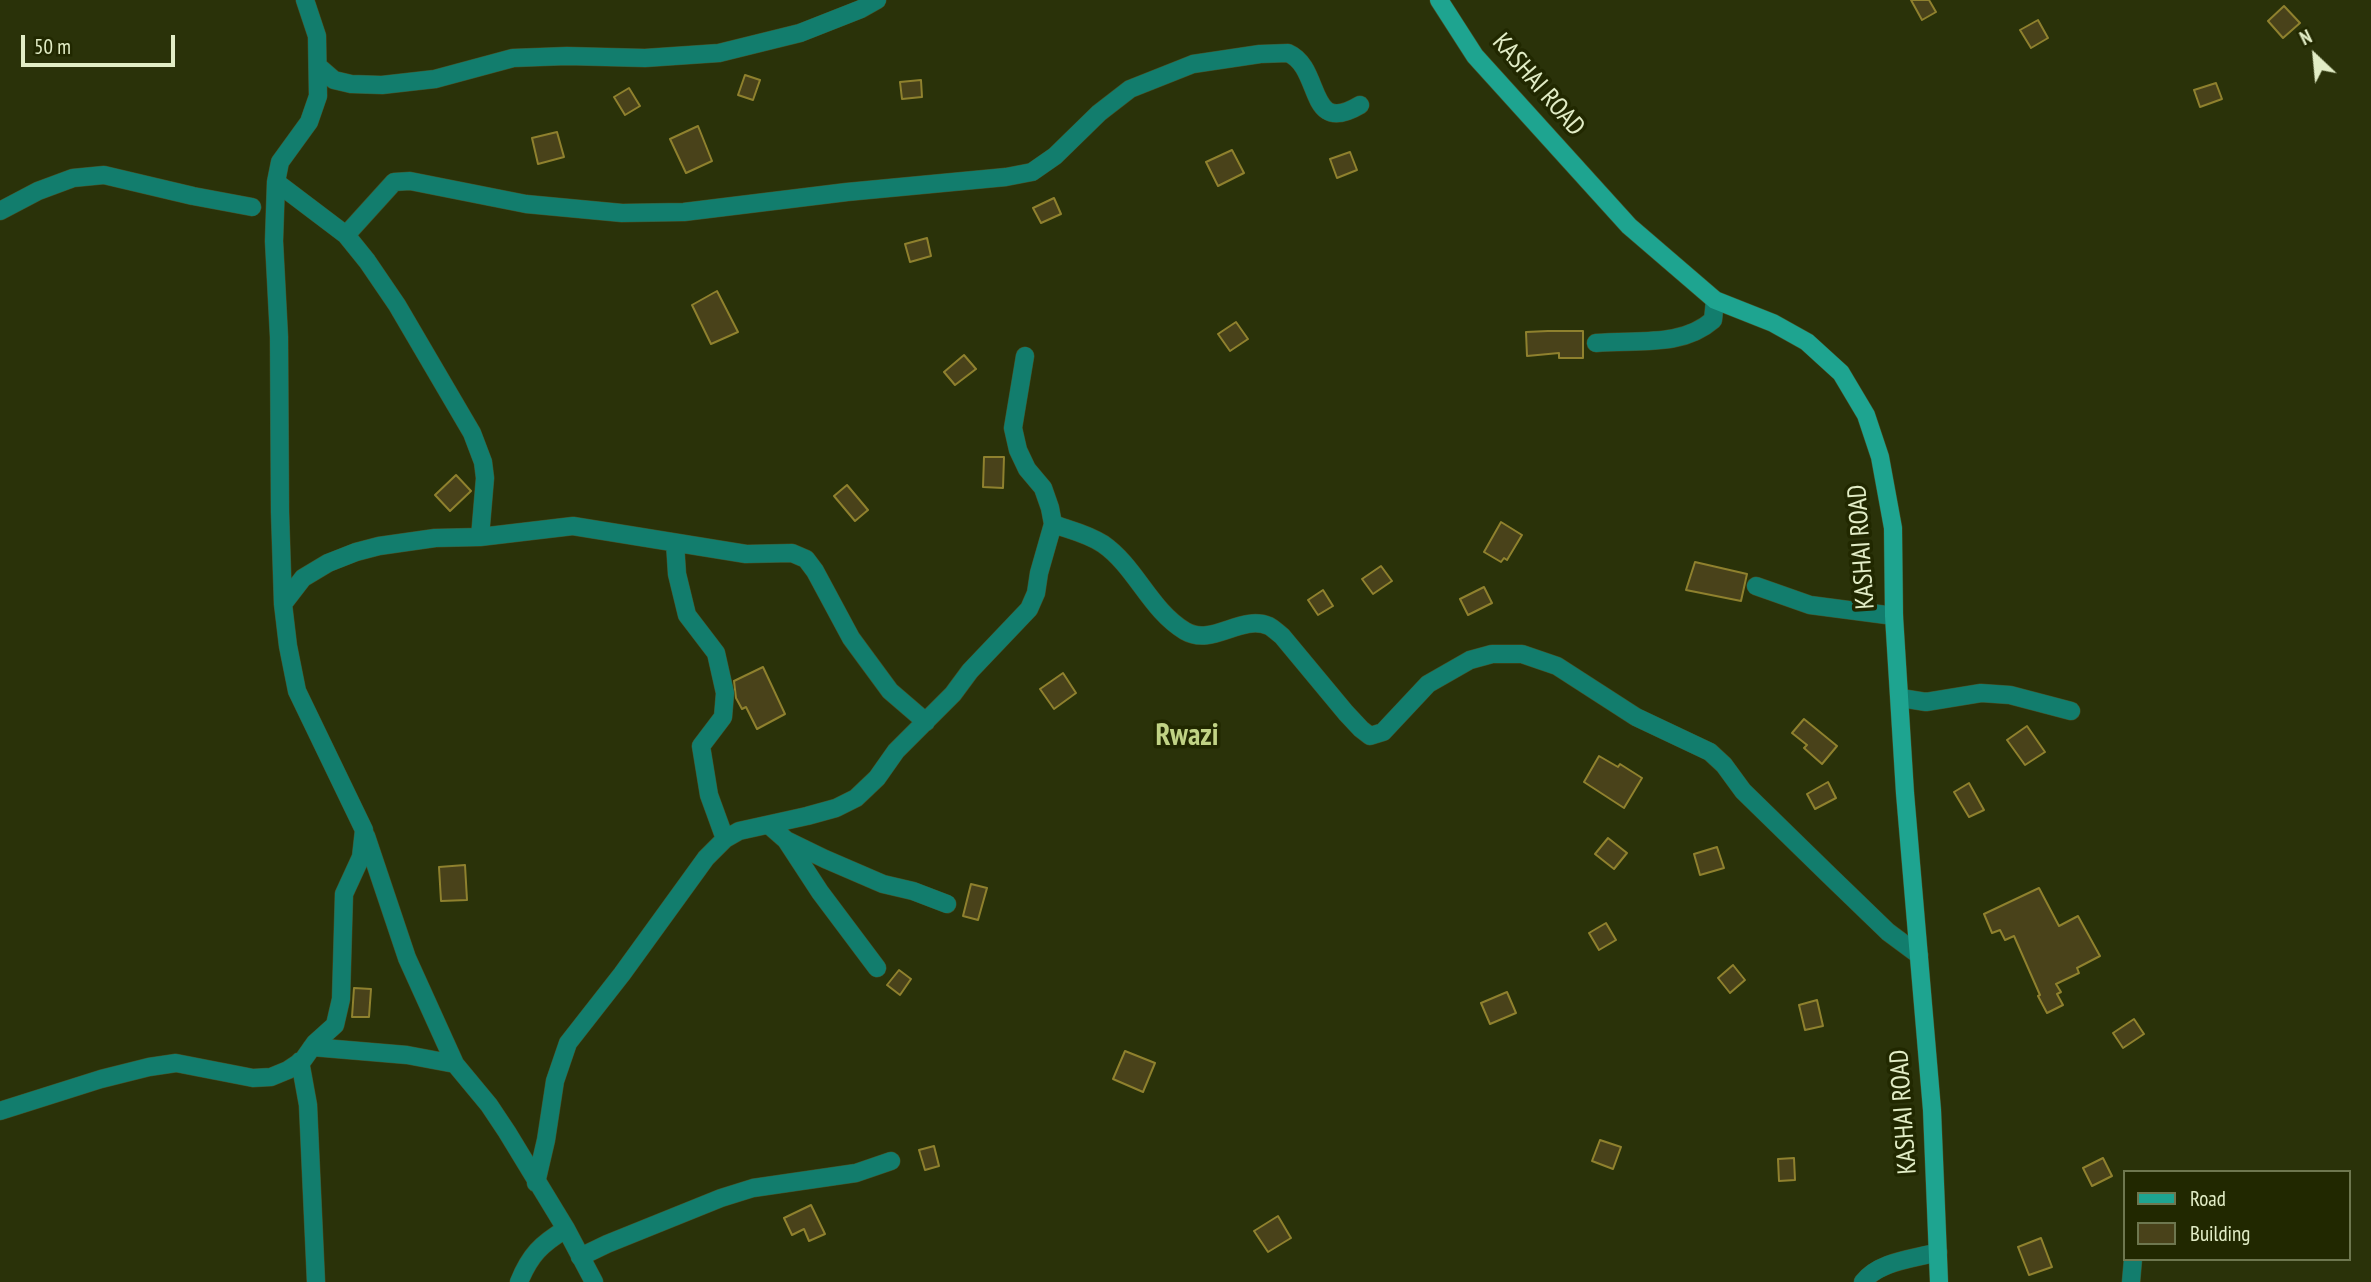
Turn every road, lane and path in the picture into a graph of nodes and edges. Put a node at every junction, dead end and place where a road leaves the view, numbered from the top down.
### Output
1 (305, 0) edge
2 (877, 0) edge
3 (1439, 0) edge
4 (319, 67) junction
5 (1360, 105) dead end
6 (276, 181) junction
7 (252, 207) dead end
8 (0, 211) edge
9 (345, 235) junction
10 (1715, 300) junction
11 (1596, 342) dead end
12 (1025, 356) dead end
13 (1053, 524) junction
14 (480, 537) junction
15 (676, 544) junction
16 (1756, 586) dead end
17 (284, 604) junction
18 (1894, 616) junction
19 (1901, 698) junction
20 (2071, 711) dead end
21 (926, 722) junction
22 (770, 826) junction
23 (364, 830) junction
24 (724, 839) junction
25 (786, 840) junction
26 (947, 904) dead end
27 (1919, 955) junction
28 (877, 968) dead end
29 (312, 1047) junction
30 (300, 1061) junction
31 (455, 1064) junction
32 (0, 1111) edge
33 (891, 1161) dead end
34 (536, 1183) junction
35 (566, 1229) junction
36 (1938, 1252) junction
37 (580, 1257) junction
38 (2133, 1261) edge
39 (316, 1282) edge
40 (519, 1282) edge
41 (594, 1282) edge
42 (1863, 1282) edge
43 (1939, 1282) edge
44 (2130, 1282) edge

1 - 4 street
2 - 4 street
3 - 10 street, KASHAI ROAD
4 - 6 street
5 - 9 street
6 - 9 street
6 - 17 street
7 - 8 street
9 - 14 street
10 - 11 street
10 - 18 street, KASHAI ROAD
12 - 13 street
13 - 21 street
13 - 27 street
14 - 15 street
14 - 17 street
15 - 21 street
15 - 24 street
16 - 18 street
17 - 23 street
18 - 19 street, KASHAI ROAD
19 - 20 street
19 - 27 street, KASHAI ROAD
21 - 22 street
22 - 24 street
22 - 25 street
23 - 29 street
23 - 31 street
24 - 34 street
25 - 26 street
25 - 28 street
27 - 36 street, KASHAI ROAD
29 - 30 street
29 - 31 street
30 - 32 street
30 - 39 street
31 - 34 street
33 - 37 street
34 - 35 street
35 - 37 street
35 - 40 street
36 - 42 street
36 - 43 street, KASHAI ROAD
37 - 41 street
38 - 44 street

